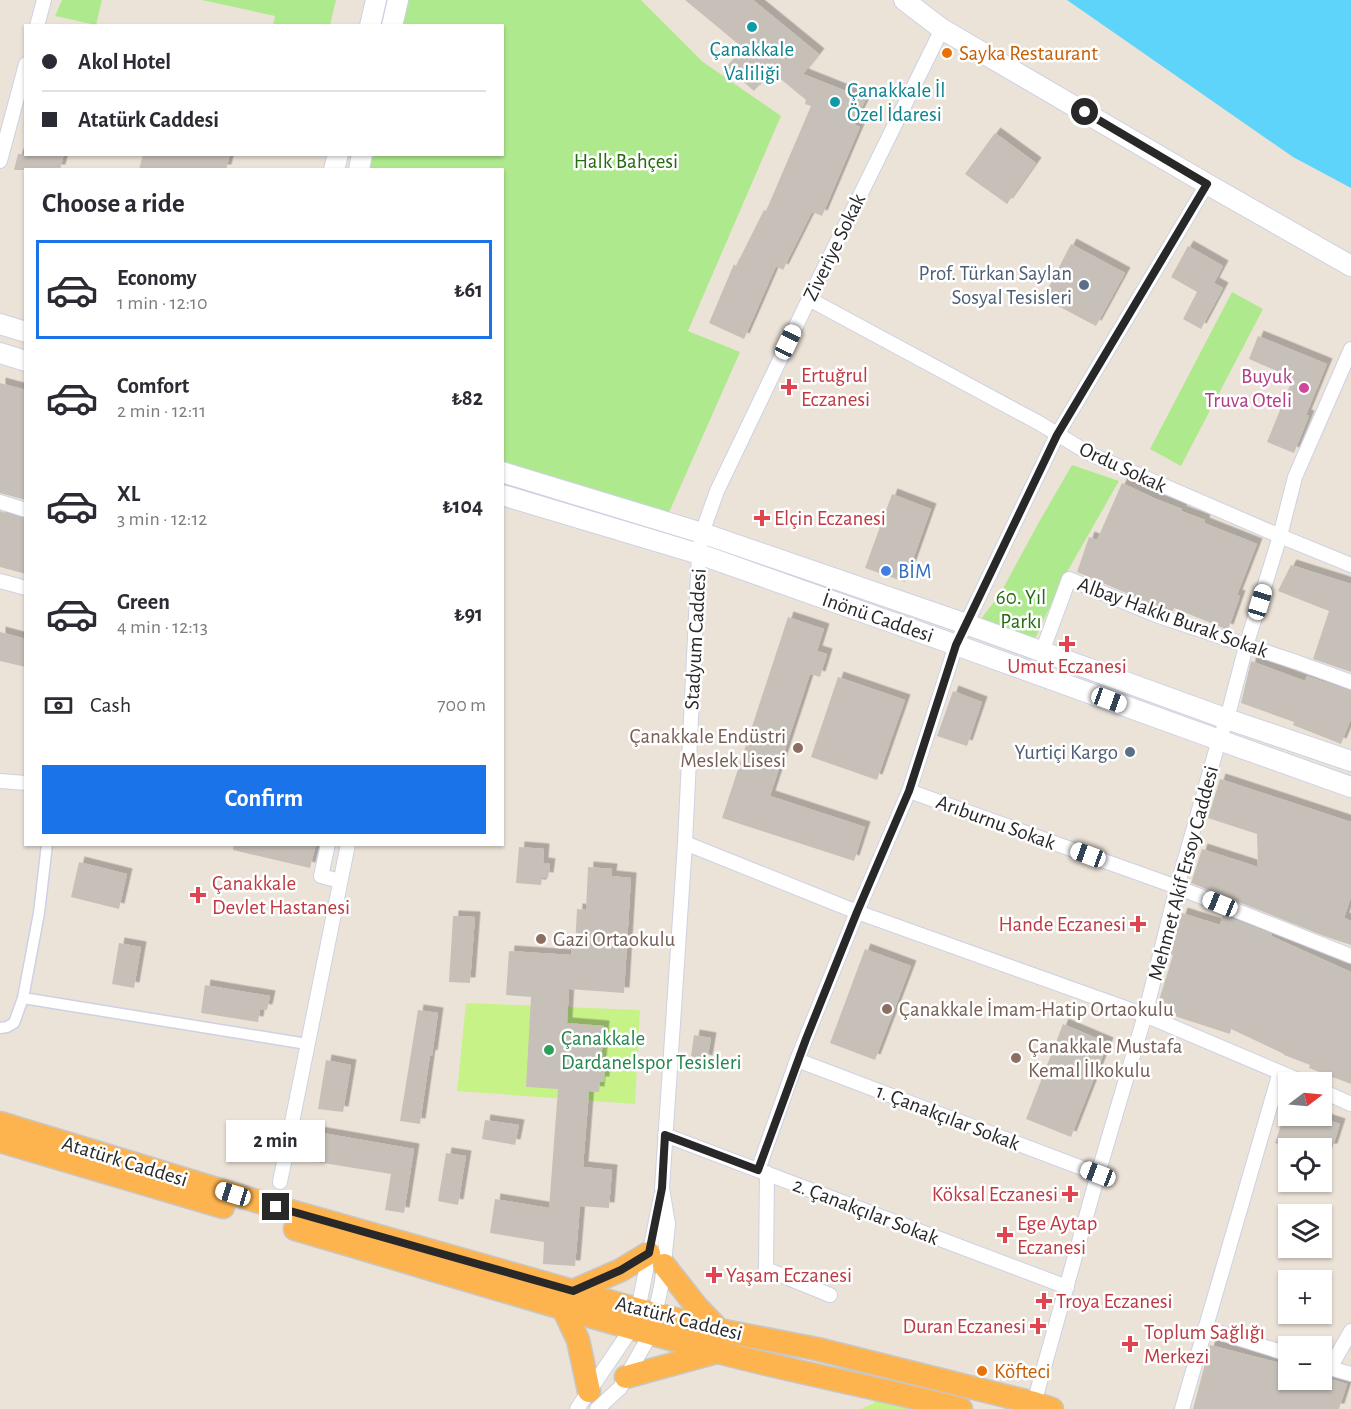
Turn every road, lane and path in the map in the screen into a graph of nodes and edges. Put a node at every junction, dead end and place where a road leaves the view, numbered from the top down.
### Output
1 (44, 0) edge
2 (376, 0) edge
3 (398, 0) edge
4 (904, 0) edge
5 (38, 24) edge
6 (370, 24) edge
7 (392, 24) edge
8 (942, 29) junction
9 (24, 71) edge
10 (0, 161) edge
11 (1207, 184) junction
12 (1351, 266) edge
13 (809, 299) junction
14 (0, 324) edge
15 (24, 331) edge
16 (1351, 349) edge
17 (0, 353) edge
18 (24, 360) edge
19 (1057, 435) junction
20 (504, 473) edge
21 (504, 496) edge
22 (0, 502) edge
23 (24, 509) edge
24 (702, 533) junction
25 (1280, 537) junction
26 (699, 554) junction
27 (1351, 565) edge
28 (0, 581) edge
29 (24, 587) edge
30 (966, 624) junction
31 (956, 645) junction
32 (1246, 646) junction
33 (1042, 652) junction
34 (1351, 682) edge
35 (1227, 720) junction
36 (1219, 740) junction
37 (1351, 761) edge
38 (0, 781) edge
39 (24, 783) edge
40 (1351, 786) edge
41 (909, 791) junction
42 (685, 843) junction
43 (47, 846) edge
44 (328, 846) edge
45 (348, 846) edge
46 (340, 881) junction
47 (1177, 887) junction
48 (857, 912) junction
49 (1351, 956) edge
50 (23, 998) junction
51 (1145, 1015) junction
52 (0, 1028) edge
53 (307, 1044) junction
54 (797, 1060) junction
55 (1280, 1072) edge
56 (1278, 1079) edge
57 (1332, 1095) edge
58 (1351, 1104) edge
59 (665, 1135) junction
60 (1, 1137) edge
61 (763, 1171) junction
62 (1098, 1174) junction
63 (278, 1195) junction
64 (656, 1259) junction
65 (1067, 1287) junction
66 (830, 1295) dead end
67 (568, 1299) junction
68 (644, 1321) junction
69 (1205, 1328) junction
70 (719, 1329) junction
71 (1351, 1331) edge
72 (1278, 1351) edge
73 (719, 1352) junction
74 (1332, 1358) edge
75 (1332, 1368) edge
76 (1351, 1374) edge
77 (626, 1377) junction
78 (588, 1403) edge
79 (1043, 1406) edge
80 (961, 1409) edge
81 (1182, 1409) edge

1 - 5 street
2 - 6 main road
3 - 7 main road
4 - 8 main road
8 - 11 main road
8 - 13 street, Ziveriye Sokak
9 - 10 street
11 - 12 main road
11 - 19 street
13 - 19 street, Ordu Sokak
13 - 24 street, Ziveriye Sokak
14 - 15 main road
16 - 25 street, Mehmet Akif Ersoy Caddesi
17 - 18 main road
19 - 25 street, Ordu Sokak
19 - 30 street
20 - 24 main road, İnönü Caddesi
21 - 26 main road, İnönü Caddesi
22 - 23 street
24 - 26 street, Stadyum Caddesi
24 - 30 main road, İnönü Caddesi
25 - 27 street, Ordu Sokak
25 - 32 street, Mehmet Akif Ersoy Caddesi
26 - 31 main road, İnönü Caddesi
26 - 42 street, Stadyum Caddesi
28 - 29 street
30 - 31 street
30 - 33 main road, İnönü Caddesi
31 - 36 main road, İnönü Caddesi
31 - 41 street
32 - 33 street, Albay Hakkı Burak Sokak
32 - 34 street, Albay Hakkı Burak Sokak
32 - 35 street, Mehmet Akif Ersoy Caddesi
33 - 35 main road, İnönü Caddesi
35 - 36 street, Mehmet Akif Ersoy Caddesi
35 - 37 main road, İnönü Caddesi
36 - 40 main road, İnönü Caddesi
36 - 47 street, Mehmet Akif Ersoy Caddesi
38 - 39 street
41 - 47 street, Arıburnu Sokak
41 - 48 street
42 - 48 street
42 - 59 street, Stadyum Caddesi
43 - 50 street
44 - 46 street
45 - 46 street
46 - 53 street
47 - 49 street, Arıburnu Sokak
47 - 51 street, Mehmet Akif Ersoy Caddesi
48 - 51 street
48 - 54 street
50 - 52 street
50 - 53 street
51 - 55 street
51 - 62 street, Mehmet Akif Ersoy Caddesi
53 - 63 street
54 - 61 street
54 - 62 street, 1. Çanakçılar Sokak
56 - 69 street
57 - 58 street
59 - 61 street, 2. Çanakçılar Sokak
59 - 64 street, Stadyum Caddesi
60 - 63 highway, Atatürk Caddesi
60 - 67 highway, Atatürk Caddesi
61 - 65 street, 2. Çanakçılar Sokak
61 - 66 street
62 - 65 street, Mehmet Akif Ersoy Caddesi
63 - 67 highway, Atatürk Caddesi
64 - 67 highway
64 - 68 street, Stadyum Caddesi
64 - 70 highway
65 - 79 street, Mehmet Akif Ersoy Caddesi
67 - 68 highway, Atatürk Caddesi
67 - 78 highway
68 - 70 highway, Atatürk Caddesi
68 - 73 highway, Atatürk Caddesi
68 - 77 street, Stadyum Caddesi
68 - 78 street
69 - 72 street
69 - 81 street
70 - 79 highway, Atatürk Caddesi
71 - 74 street
73 - 77 highway
73 - 80 highway, Atatürk Caddesi
75 - 76 street
77 - 78 street, Stadyum Caddesi

